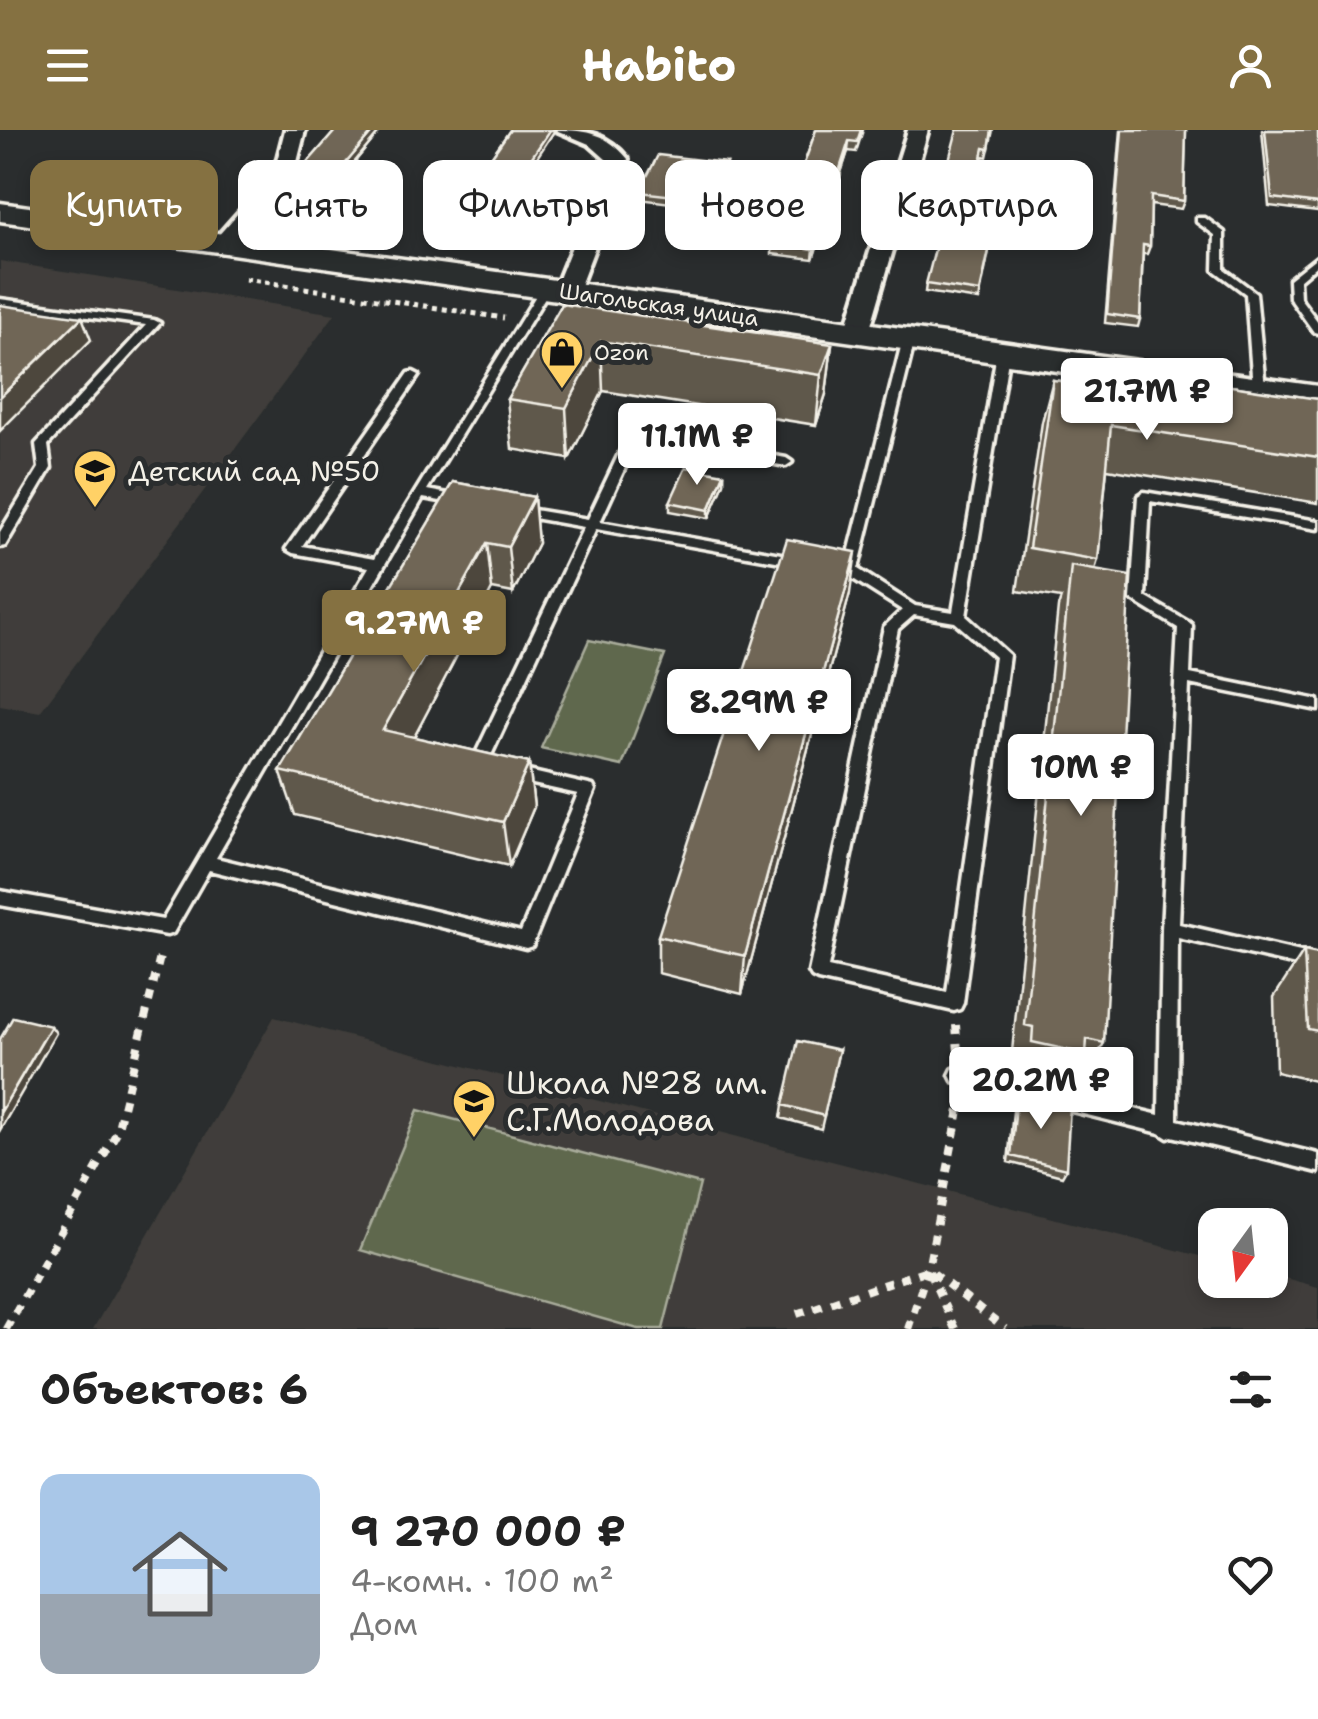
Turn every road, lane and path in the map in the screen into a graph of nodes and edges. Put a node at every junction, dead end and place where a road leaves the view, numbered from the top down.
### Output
1 (295, 130) edge
2 (566, 130) edge
3 (918, 130) edge
4 (0, 212) edge
5 (1200, 220) dead end
6 (224, 243) junction
7 (1318, 259) edge
8 (234, 277) dead end
9 (556, 290) junction
10 (0, 302) edge
11 (525, 322) junction
12 (1318, 330) edge
13 (857, 332) junction
14 (909, 339) junction
15 (1004, 353) junction
16 (413, 374) dead end
17 (1259, 388) junction
18 (1318, 397) edge
19 (786, 462) dead end
20 (419, 493) junction
21 (476, 504) edge
22 (496, 507) edge
23 (591, 525) junction
24 (1318, 525) edge
25 (0, 543) edge
26 (378, 564) junction
27 (851, 570) junction
28 (910, 610) junction
29 (959, 618) junction
30 (1184, 678) junction
31 (1318, 706) edge
32 (205, 862) junction
33 (0, 898) edge
34 (167, 928) junction
35 (1170, 928) junction
36 (1318, 963) edge
37 (954, 1004) junction
38 (959, 1076) junction
39 (1168, 1129) junction
40 (1318, 1163) edge
41 (928, 1270) junction
42 (798, 1314) dead end
43 (6, 1329) edge
44 (908, 1329) edge
45 (956, 1329) edge
46 (1005, 1329) edge

1 - 6 street
2 - 9 street
3 - 13 street
4 - 6 main road, Шагольская улица
5 - 17 lane
6 - 9 main road, Шагольская улица
7 - 12 lane
8 - 11 path
9 - 11 lane
9 - 13 main road, Шагольская улица
10 - 25 lane
11 - 20 lane
13 - 14 main road, Шагольская улица
14 - 15 main road, Шагольская улица
14 - 27 lane
15 - 17 main road, Шагольская улица
15 - 29 lane
16 - 26 lane
17 - 18 main road, Шагольская улица
19 - 23 lane
20 - 21 lane
20 - 26 lane
22 - 23 lane
23 - 27 lane
23 - 32 lane
24 - 30 lane
26 - 32 lane
27 - 28 lane
28 - 29 lane
28 - 37 lane
29 - 37 lane
30 - 31 lane
30 - 35 lane
32 - 34 lane
33 - 34 lane
34 - 43 path
35 - 36 lane
35 - 39 lane
37 - 38 path
38 - 39 lane
38 - 41 path
39 - 40 lane
41 - 42 path
41 - 44 path
41 - 45 path
41 - 46 path

